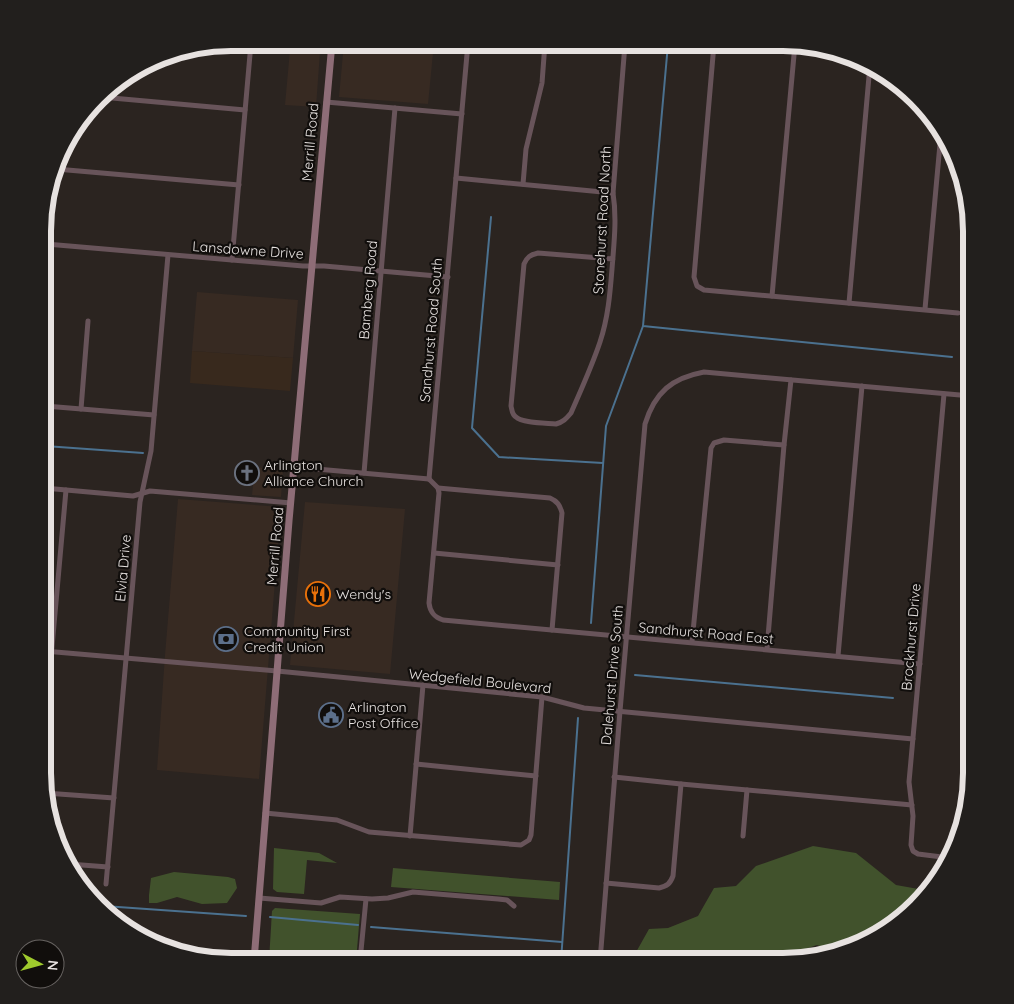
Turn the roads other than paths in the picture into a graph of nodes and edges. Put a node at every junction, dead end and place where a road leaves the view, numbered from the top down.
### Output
1 (250, 51) edge
2 (331, 51) edge
3 (467, 51) edge
4 (545, 51) edge
5 (624, 51) edge
6 (713, 51) edge
7 (794, 52) edge
8 (869, 73) edge
9 (111, 98) edge
10 (326, 102) junction
11 (395, 108) junction
12 (245, 110) junction
13 (462, 114) junction
14 (940, 143) edge
15 (63, 170) edge
16 (456, 178) junction
17 (523, 184) junction
18 (238, 185) junction
19 (613, 192) junction
20 (51, 244) edge
21 (168, 255) junction
22 (613, 259) junction
23 (232, 260) junction
24 (312, 266) junction
25 (381, 271) junction
26 (448, 277) junction
27 (772, 296) junction
28 (848, 303) junction
29 (925, 310) junction
30 (958, 313) dead end
31 (88, 320) dead end
32 (791, 380) junction
33 (862, 386) junction
34 (944, 394) junction
35 (963, 395) edge
36 (51, 406) edge
37 (81, 409) junction
38 (154, 415) junction
39 (784, 445) junction
40 (294, 467) junction
41 (364, 474) junction
42 (429, 479) junction
43 (438, 488) junction
44 (51, 489) edge
45 (66, 490) junction
46 (142, 492) junction
47 (291, 503) junction
48 (434, 553) junction
49 (558, 565) junction
50 (552, 630) junction
51 (626, 636) junction
52 (692, 642) junction
53 (767, 649) junction
54 (52, 652) junction
55 (838, 656) junction
56 (126, 658) junction
57 (51, 663) edge
58 (920, 664) junction
59 (277, 671) junction
60 (423, 686) junction
61 (542, 697) junction
62 (620, 711) junction
63 (913, 739) junction
64 (416, 764) junction
65 (536, 776) junction
66 (614, 777) junction
67 (681, 784) junction
68 (747, 790) junction
69 (53, 794) edge
70 (114, 798) junction
71 (912, 805) junction
72 (265, 813) junction
73 (410, 836) junction
74 (743, 836) dead end
75 (942, 857) dead end
76 (76, 865) edge
77 (108, 867) junction
78 (606, 882) junction
79 (106, 884) dead end
80 (259, 898) junction
81 (366, 899) junction
82 (514, 906) dead end
83 (255, 953) edge
84 (361, 953) edge
85 (601, 953) edge

1 - 12 street
2 - 10 main road, Merrill Road
3 - 13 street, Sandhurst Road South
4 - 17 street
5 - 19 street, Stonehurst Road North
6 - 27 street
7 - 27 street
8 - 28 street
9 - 12 street
10 - 11 street
10 - 24 main road, Merrill Road
11 - 13 street
11 - 25 street, Bamberg Road
12 - 18 street
13 - 16 street, Sandhurst Road South
14 - 29 street
15 - 18 street
16 - 17 street
16 - 26 street, Sandhurst Road South
17 - 19 street
18 - 23 street
19 - 22 street, Stonehurst Road North
20 - 21 street, Lansdowne Drive
21 - 23 street, Lansdowne Drive
21 - 38 street, Elvia Drive
22 - 22 street, Stonehurst Road North
23 - 24 street, Lansdowne Drive
24 - 25 street, Lansdowne Drive
24 - 40 main road, Merrill Road
25 - 26 street, Lansdowne Drive
25 - 41 street, Bamberg Road
26 - 42 street, Sandhurst Road South
27 - 28 street
28 - 29 street
29 - 30 street
31 - 37 street
32 - 33 street, Dalehurst Drive South
32 - 39 street
32 - 51 street, Dalehurst Drive South
33 - 34 street, Dalehurst Drive South
33 - 55 street
34 - 35 street, Dalehurst Drive South
34 - 58 street, Brockhurst Drive
36 - 37 street
37 - 38 street
38 - 46 street, Elvia Drive
39 - 52 street
39 - 53 street
40 - 41 street
40 - 47 main road, Merrill Road
41 - 42 street
42 - 43 street
43 - 48 street
43 - 49 street
44 - 45 street
45 - 46 street
45 - 54 street
46 - 47 street
46 - 56 street, Elvia Drive
47 - 59 main road, Merrill Road
48 - 49 street
48 - 50 street, Sandhurst Road East
49 - 50 street
50 - 51 street, Sandhurst Road East
51 - 52 street, Sandhurst Road East
51 - 62 street, Dalehurst Drive South
52 - 53 street, Sandhurst Road East
53 - 55 street, Sandhurst Road East
54 - 56 street, Wedgefield Boulevard
54 - 57 street
55 - 58 street, Sandhurst Road East
56 - 59 street, Wedgefield Boulevard
56 - 70 street, Elvia Drive
58 - 63 street, Brockhurst Drive
59 - 60 street, Wedgefield Boulevard
59 - 72 main road, Merrill Road
60 - 61 street, Wedgefield Boulevard
60 - 64 street
61 - 62 street, Wedgefield Boulevard
61 - 65 street
62 - 63 street, Wedgefield Boulevard
62 - 66 street, Dalehurst Drive South
63 - 71 street, Brockhurst Drive
64 - 65 street
64 - 73 street
65 - 73 street
66 - 67 street
66 - 78 street, Dalehurst Drive South
67 - 68 street
67 - 78 street
68 - 71 street
68 - 74 street
69 - 70 street
70 - 77 street, Elvia Drive
71 - 75 street, Brockhurst Drive
72 - 73 street
72 - 80 main road, Merrill Road
76 - 77 street
77 - 79 street, Elvia Drive
78 - 85 street, Dalehurst Drive South
80 - 81 street
80 - 83 main road, Merrill Road
81 - 82 street
81 - 84 street

